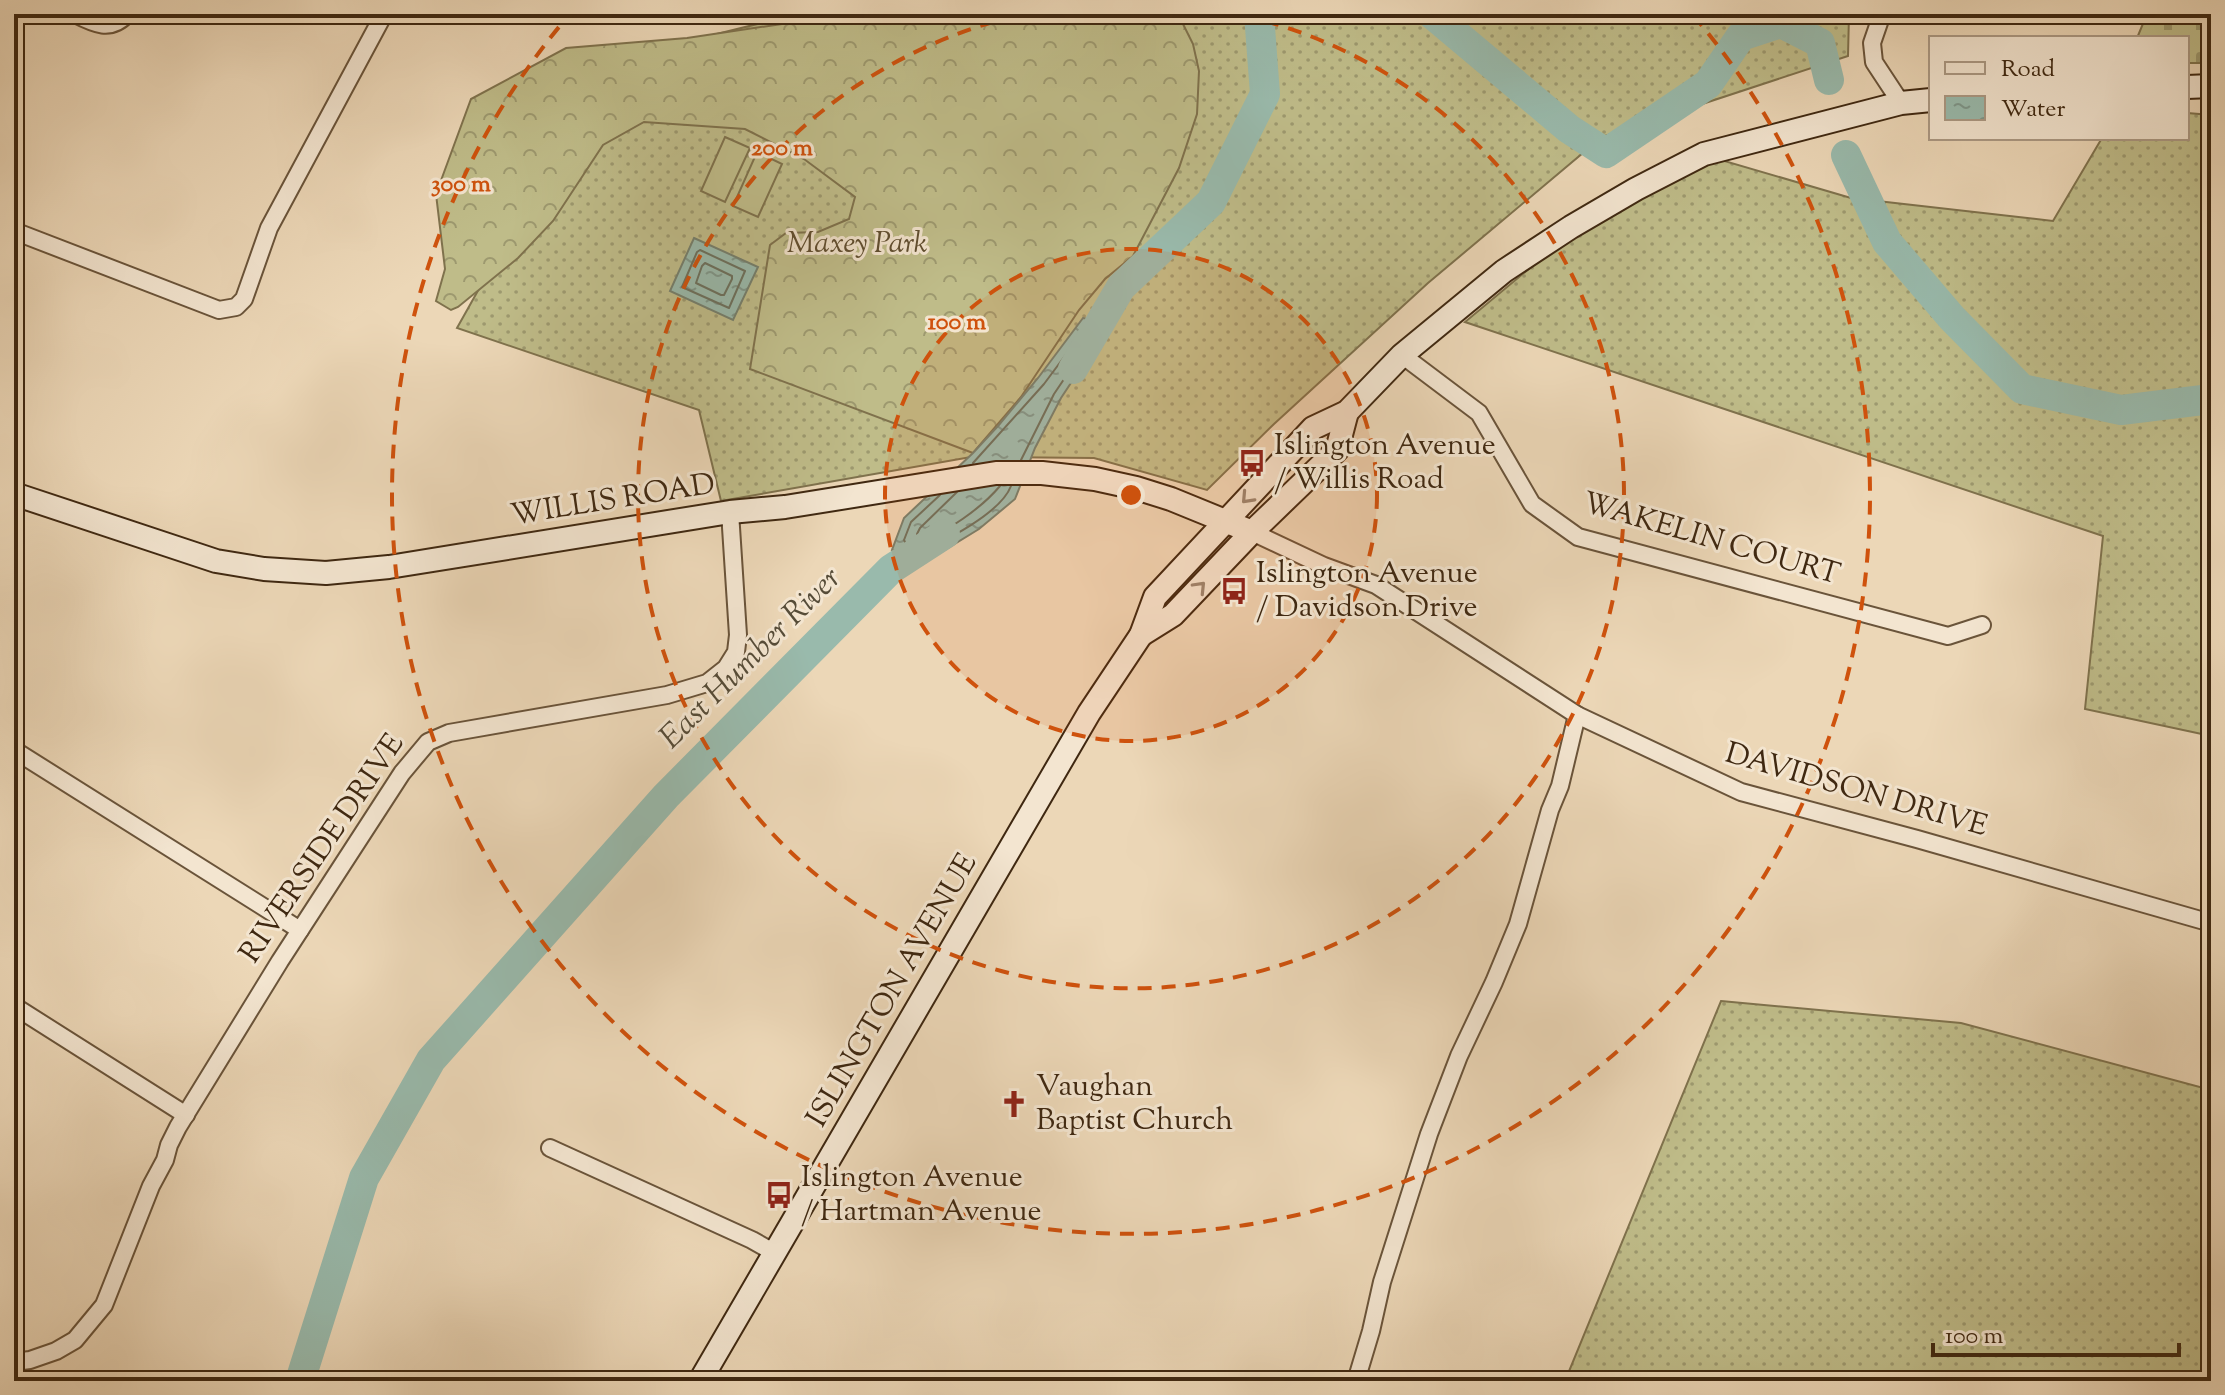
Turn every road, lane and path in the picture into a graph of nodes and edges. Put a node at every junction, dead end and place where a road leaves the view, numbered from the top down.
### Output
1 (75, 14) edge
2 (127, 14) edge
3 (384, 14) edge
4 (1882, 14) edge
5 (2211, 86) edge
6 (2189, 87) edge
7 (1929, 100) edge
8 (1901, 103) junction
9 (14, 231) edge
10 (1402, 355) junction
11 (1347, 412) junction
12 (14, 494) edge
13 (730, 512) junction
14 (1225, 521) junction
15 (1252, 532) junction
16 (1982, 625) dead end
17 (1141, 635) junction
18 (1577, 715) junction
19 (14, 750) edge
20 (2211, 923) edge
21 (300, 930) junction
22 (14, 1006) edge
23 (186, 1115) junction
24 (550, 1148) dead end
25 (775, 1253) junction
26 (14, 1362) edge
27 (700, 1381) edge
28 (1356, 1381) edge

1 - 2 street
3 - 9 street
4 - 8 street
5 - 6 main road
7 - 8 main road, ISLINGTON AVENUE
8 - 10 main road, ISLINGTON AVENUE
10 - 11 main road, ISLINGTON AVENUE
10 - 16 street, WAKELIN COURT
11 -> 14 main road, ISLINGTON AVENUE
11 - 15 main road, ISLINGTON AVENUE
12 - 13 main road, WILLIS ROAD
13 - 14 main road, WILLIS ROAD
13 - 21 street, RIVERSIDE DRIVE
14 - 15 main road, WILLIS ROAD
14 - 17 main road, ISLINGTON AVENUE
17 -> 15 main road, ISLINGTON AVENUE
15 - 18 street, DAVIDSON DRIVE
17 - 25 main road, ISLINGTON AVENUE
18 - 20 street, DAVIDSON DRIVE
18 - 28 street
19 - 21 street
21 - 23 street, RIVERSIDE DRIVE
22 - 23 street
23 - 26 street, RIVERSIDE DRIVE
24 - 25 street
25 - 27 main road, ISLINGTON AVENUE

